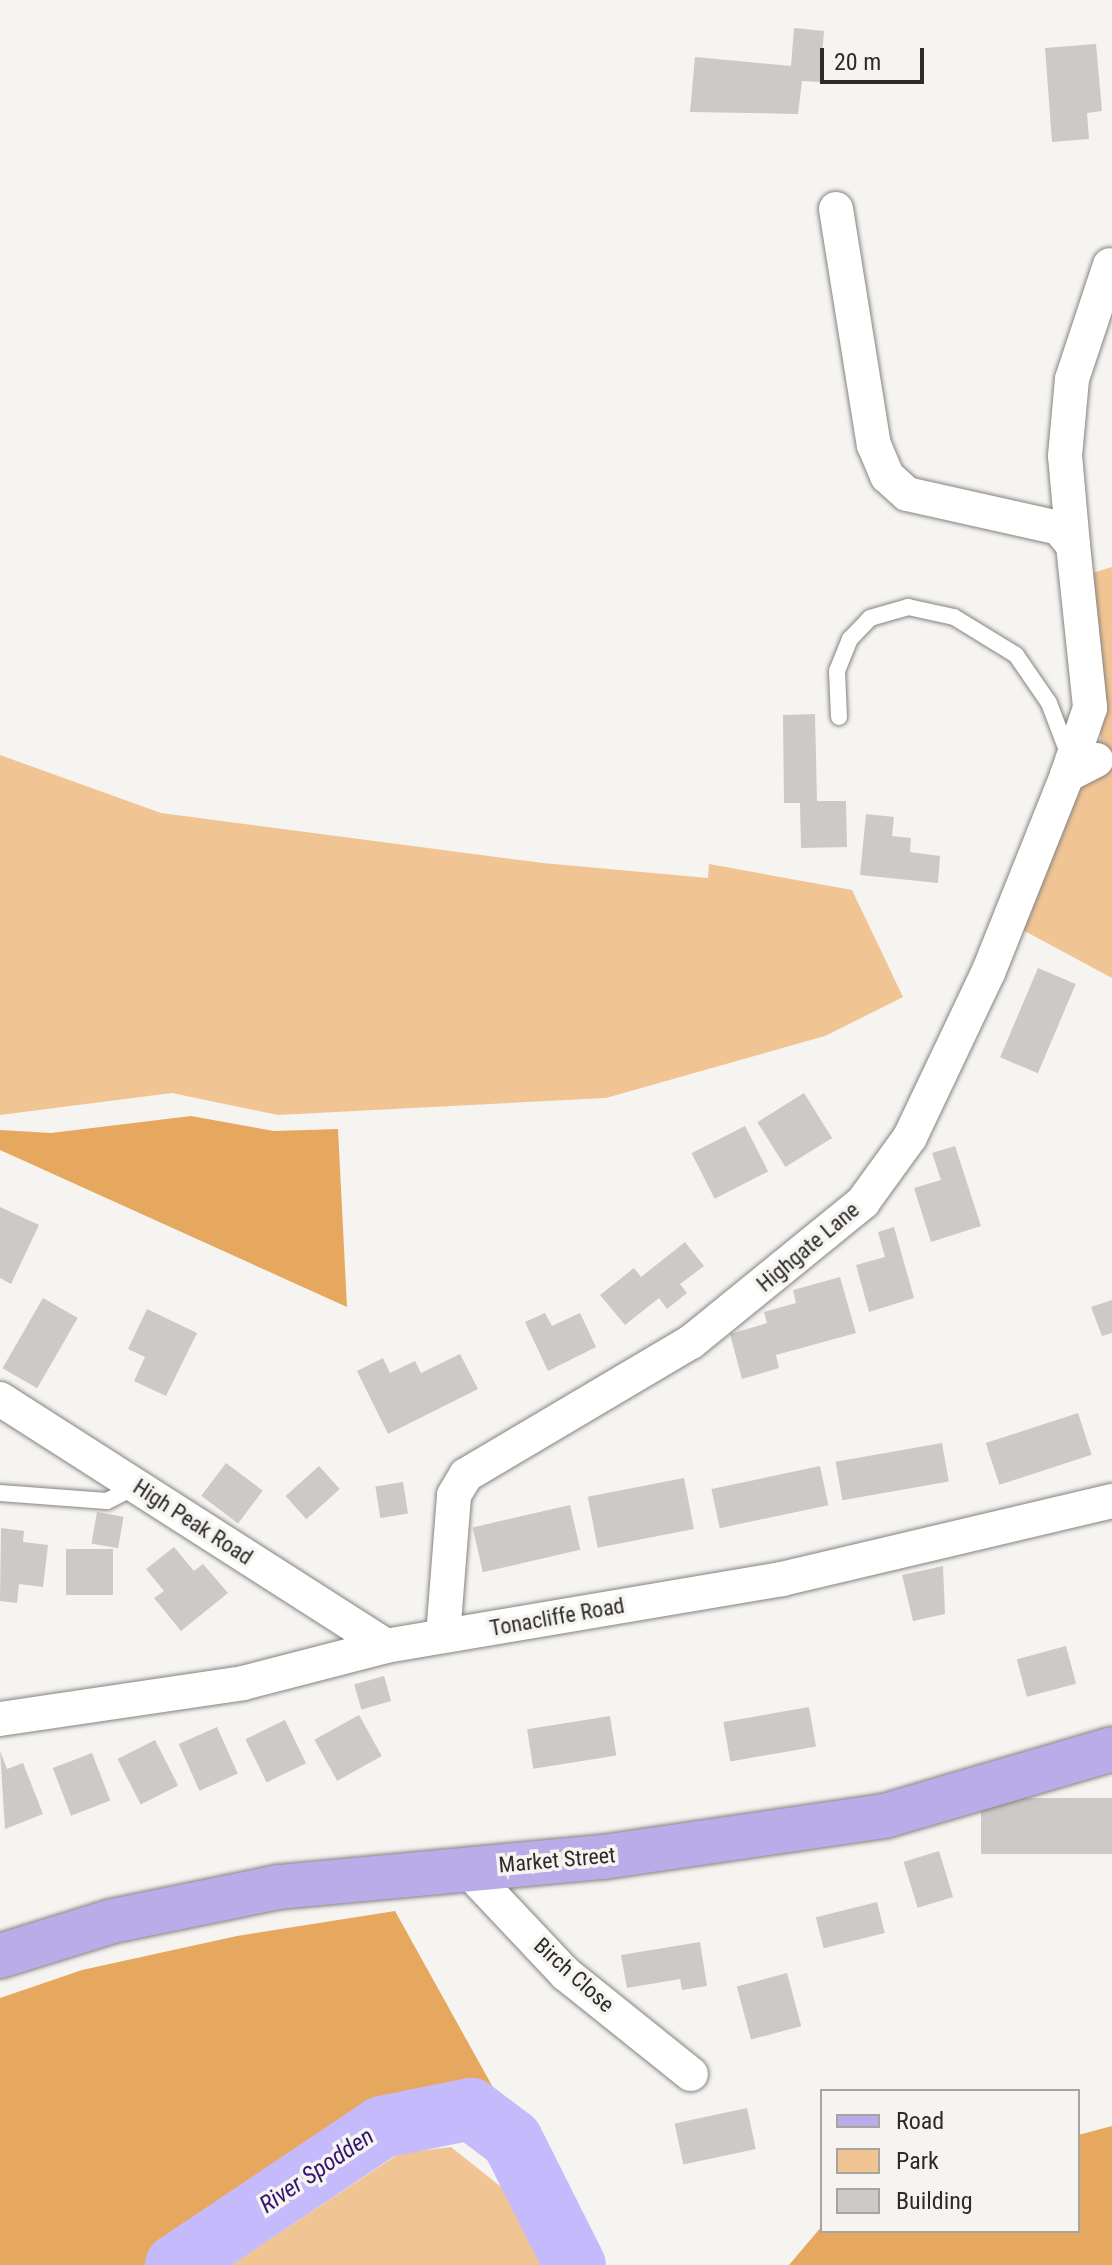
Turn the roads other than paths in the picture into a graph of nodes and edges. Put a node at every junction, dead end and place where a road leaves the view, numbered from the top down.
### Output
1 (836, 209) dead end
2 (1110, 265) edge
3 (1073, 545) junction
4 (839, 717) dead end
5 (1078, 765) junction
6 (0, 1399) edge
7 (137, 1486) junction
8 (0, 1493) edge
9 (1112, 1501) edge
10 (443, 1636) junction
11 (386, 1646) junction
12 (0, 1719) edge
13 (1112, 1749) edge
14 (465, 1867) junction
15 (0, 1956) edge
16 (691, 2074) dead end

1 - 3 street
2 - 3 street, Highgate Lane
3 - 5 street, Highgate Lane
4 - 5 lane
5 - 10 street, Highgate Lane
6 - 7 street, High Peak Road
7 - 8 lane
7 - 11 street, High Peak Road
9 - 10 street, Tonacliffe Road
10 - 11 street, Tonacliffe Road
11 - 12 street, Tonacliffe Road
13 - 14 main road, Market Street
14 - 15 main road, Market Street
14 - 16 street, Birch Close

